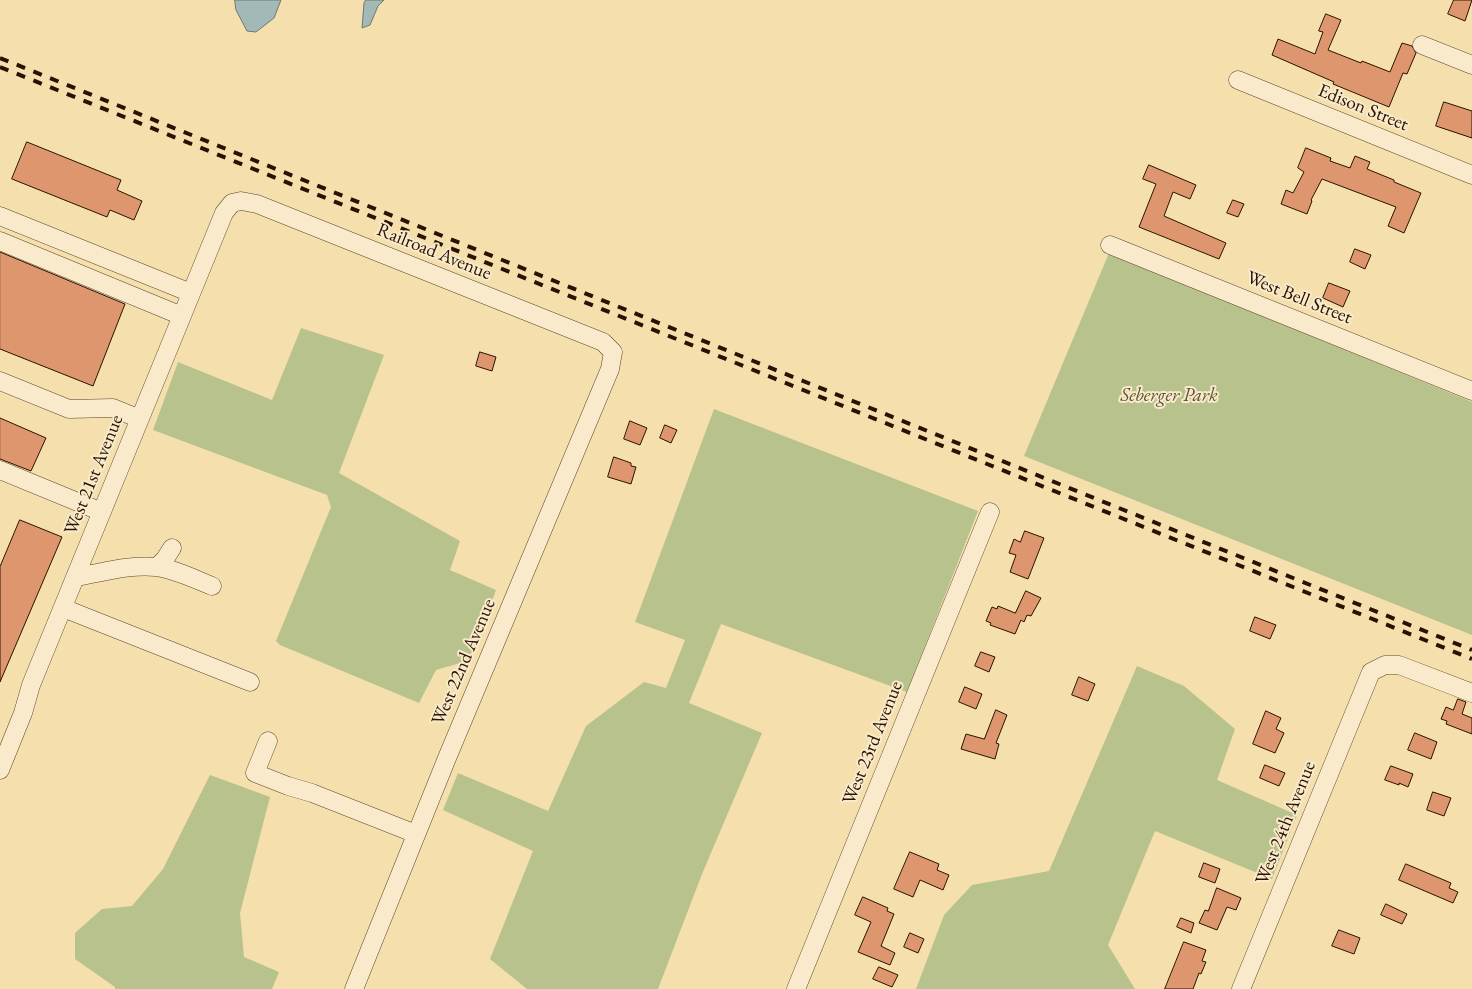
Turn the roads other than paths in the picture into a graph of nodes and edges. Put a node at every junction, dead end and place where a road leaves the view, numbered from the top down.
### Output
1 (1422, 45) dead end
2 (1472, 65) edge
3 (1238, 80) dead end
4 (1472, 175) edge
5 (235, 202) joint
6 (0, 216) edge
7 (0, 241) edge
8 (1110, 245) dead end
9 (191, 293) junction
10 (182, 316) junction
11 (613, 352) joint
12 (0, 381) edge
13 (1472, 391) edge
14 (140, 419) junction
15 (0, 470) edge
16 (102, 512) junction
17 (990, 512) dead end
18 (172, 548) dead end
19 (157, 567) junction
20 (76, 577) junction
21 (212, 586) dead end
22 (63, 608) junction
23 (250, 682) dead end
24 (1472, 693) edge
25 (268, 741) dead end
26 (0, 770) edge
27 (416, 834) junction
28 (354, 989) edge
29 (796, 989) edge
30 (1241, 989) edge

1 - 2 street
3 - 4 street, Edison Street
5 - 9 street, West 21st Avenue
5 - 11 street, Railroad Avenue
6 - 9 street
7 - 10 street
8 - 13 street, West Bell Street
9 - 10 street, West 21st Avenue
10 - 14 street, West 21st Avenue
11 - 27 street, West 22nd Avenue
12 - 14 street
14 - 16 street, West 21st Avenue
15 - 16 street
16 - 20 street, West 21st Avenue
17 - 29 street, West 23rd Avenue
18 - 19 street
19 - 20 street
19 - 21 street
20 - 22 street, West 21st Avenue
22 - 23 street
22 - 26 street, West 21st Avenue
24 - 30 street, West 24th Avenue
25 - 27 street
27 - 28 street, West 22nd Avenue

